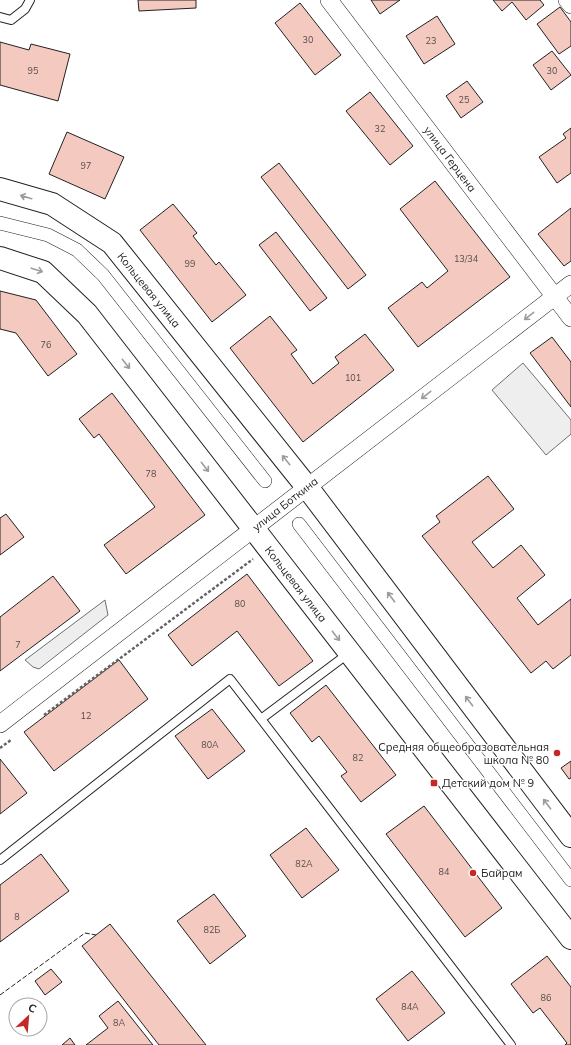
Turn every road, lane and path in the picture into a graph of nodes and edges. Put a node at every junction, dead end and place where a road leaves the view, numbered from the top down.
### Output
1 (30, 0) edge
2 (329, 0) edge
3 (567, 0) edge
4 (571, 5) edge
5 (0, 17) edge
6 (0, 189) edge
7 (0, 223) edge
8 (0, 258) edge
9 (571, 284) edge
10 (554, 296) junction
11 (571, 318) edge
12 (265, 481) dead end
13 (307, 487) junction
14 (299, 524) dead end
15 (253, 529) junction
16 (250, 561) dead end
17 (349, 653) junction
18 (261, 719) junction
19 (38, 720) dead end
20 (0, 724) edge
21 (12, 738) dead end
22 (0, 748) edge
23 (571, 836) edge
24 (0, 860) edge
25 (571, 880) edge
26 (571, 938) edge
27 (511, 1045) edge

1 - 5 lane
2 - 10 street, улица Герцена
3 - 4 street
13 -> 6 main road, Кольцевая улица
7 - 12 street
8 -> 15 main road, Кольцевая улица
9 - 10 street, улица Боткина
10 - 11 street, улица Герцена
10 -> 13 street, улица Боткина
13 - 15 street, улица Боткина
23 -> 13 main road, Кольцевая улица
14 - 25 street
15 -> 17 main road, Кольцевая улица
15 - 20 street, улица Боткина
16 - 19 path
17 - 18 lane
17 - 26 main road, Кольцевая улица
18 - 24 lane
18 - 27 lane
21 - 22 path

